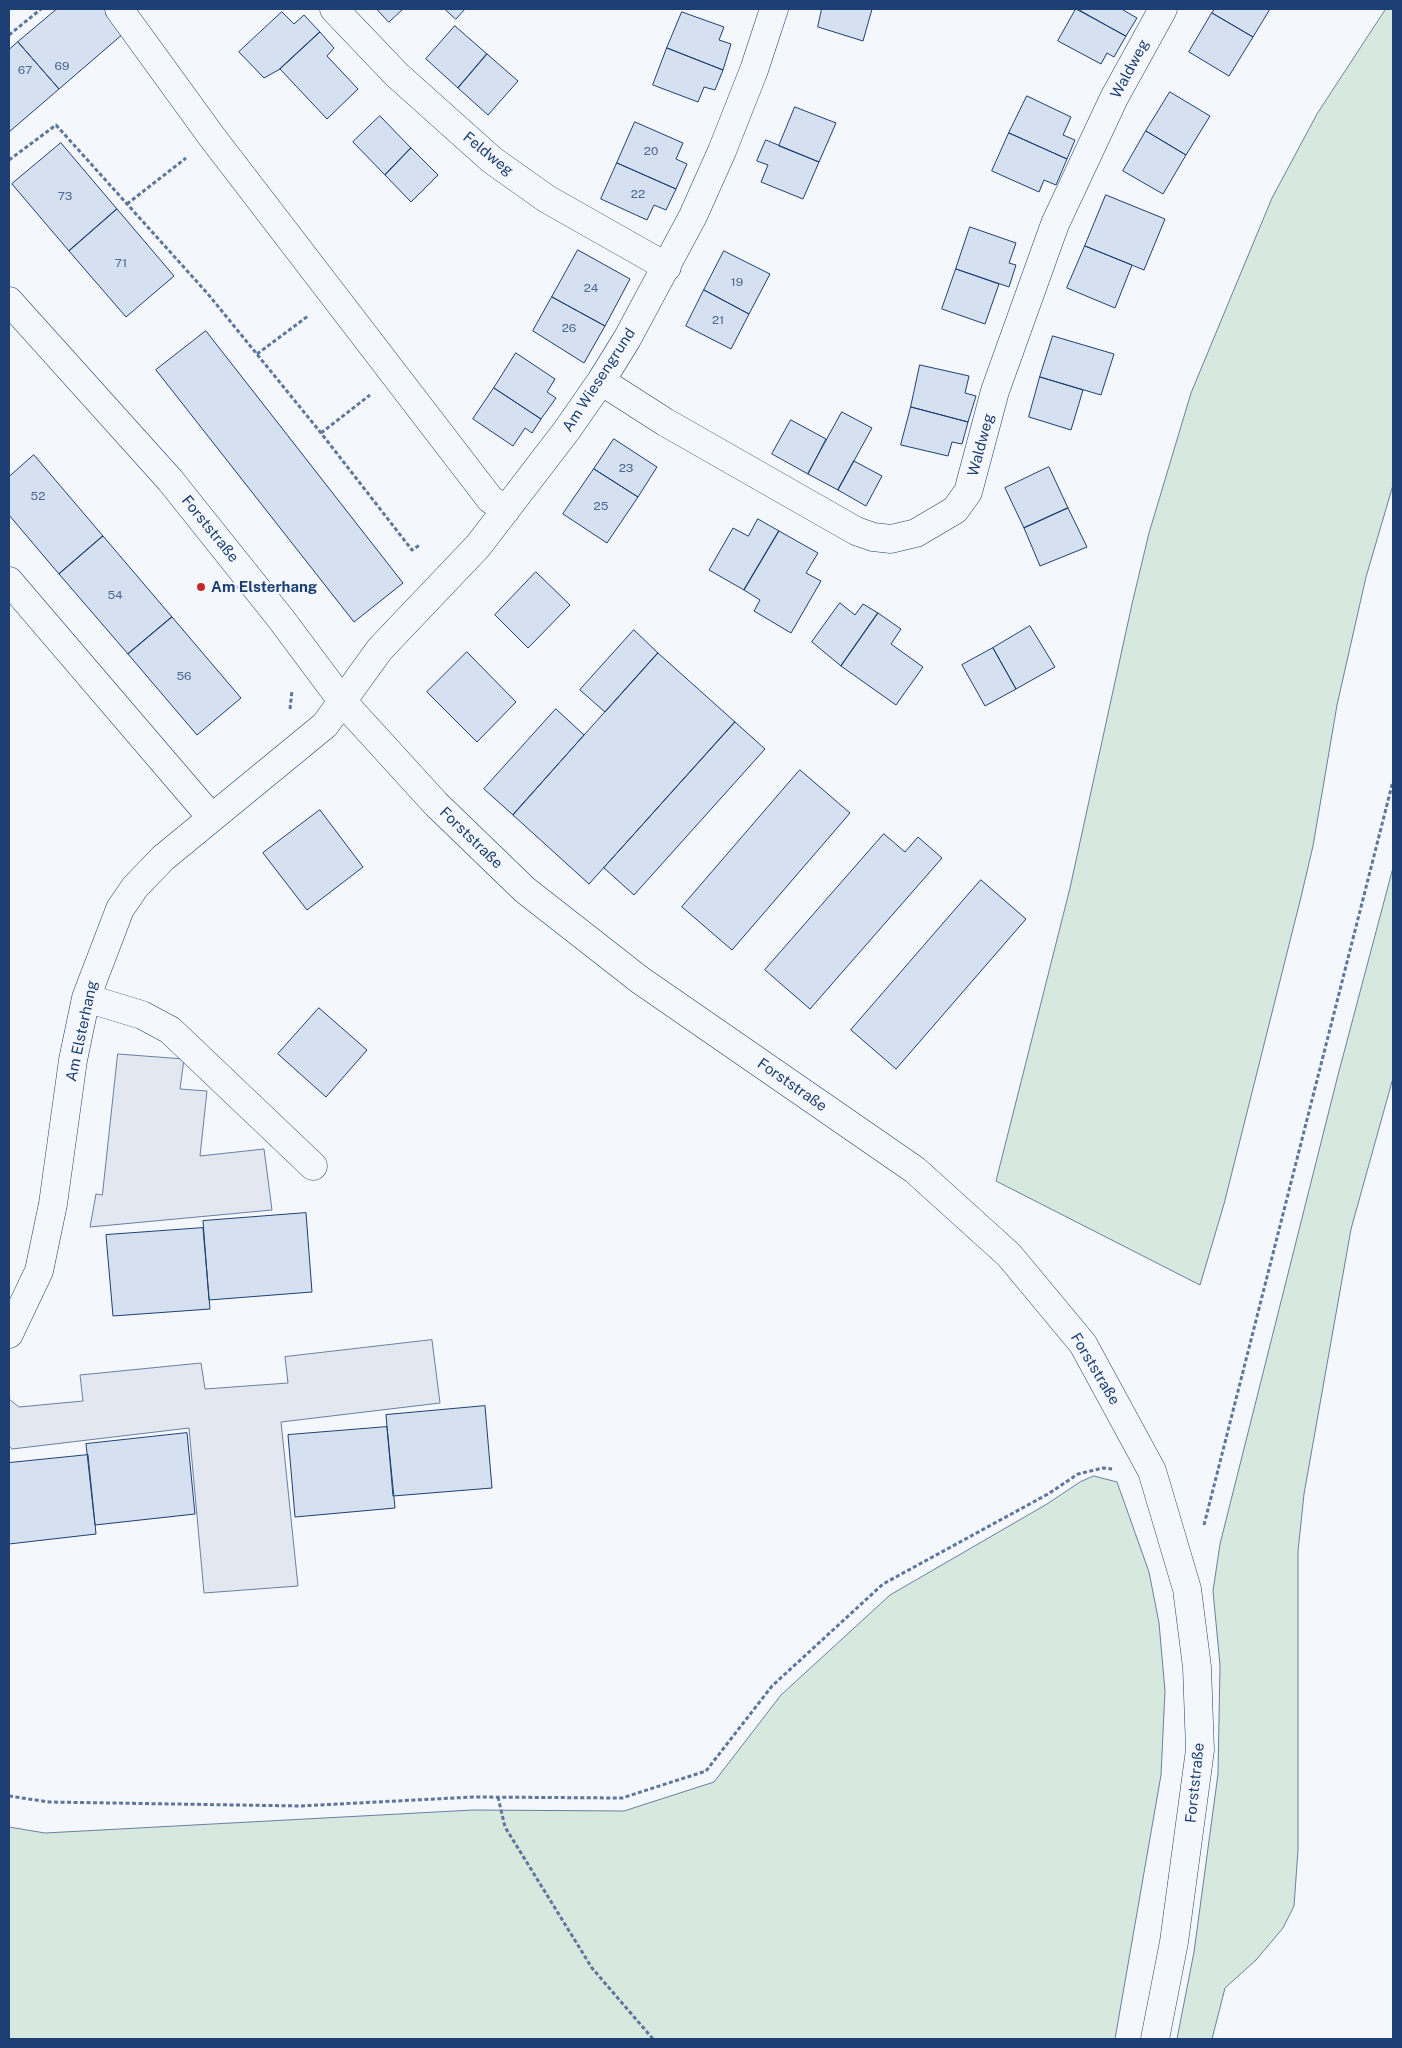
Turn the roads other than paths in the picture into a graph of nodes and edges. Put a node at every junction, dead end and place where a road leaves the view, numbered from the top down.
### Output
1 (119, 9) edge
2 (334, 9) edge
3 (774, 9) edge
4 (1163, 9) edge
5 (667, 267) junction
6 (9, 301) edge
7 (601, 381) junction
8 (506, 510) junction
9 (9, 581) edge
10 (343, 702) junction
11 (211, 817) junction
12 (86, 998) junction
13 (313, 1166) dead end
14 (9, 1334) edge
15 (1155, 2039) edge

1 - 8 street
2 - 5 street, Feldweg
3 - 5 street, Am Wiesengrund
4 - 7 street, Waldweg
5 - 7 street, Am Wiesengrund
6 - 10 street, Forststraße
7 - 8 street, Am Wiesengrund
8 - 10 street, Am Wiesengrund
9 - 11 street
10 - 11 street, Am Elsterhang
10 - 15 street, Forststraße
11 - 12 street, Am Elsterhang
12 - 13 street
12 - 14 street, Am Elsterhang

